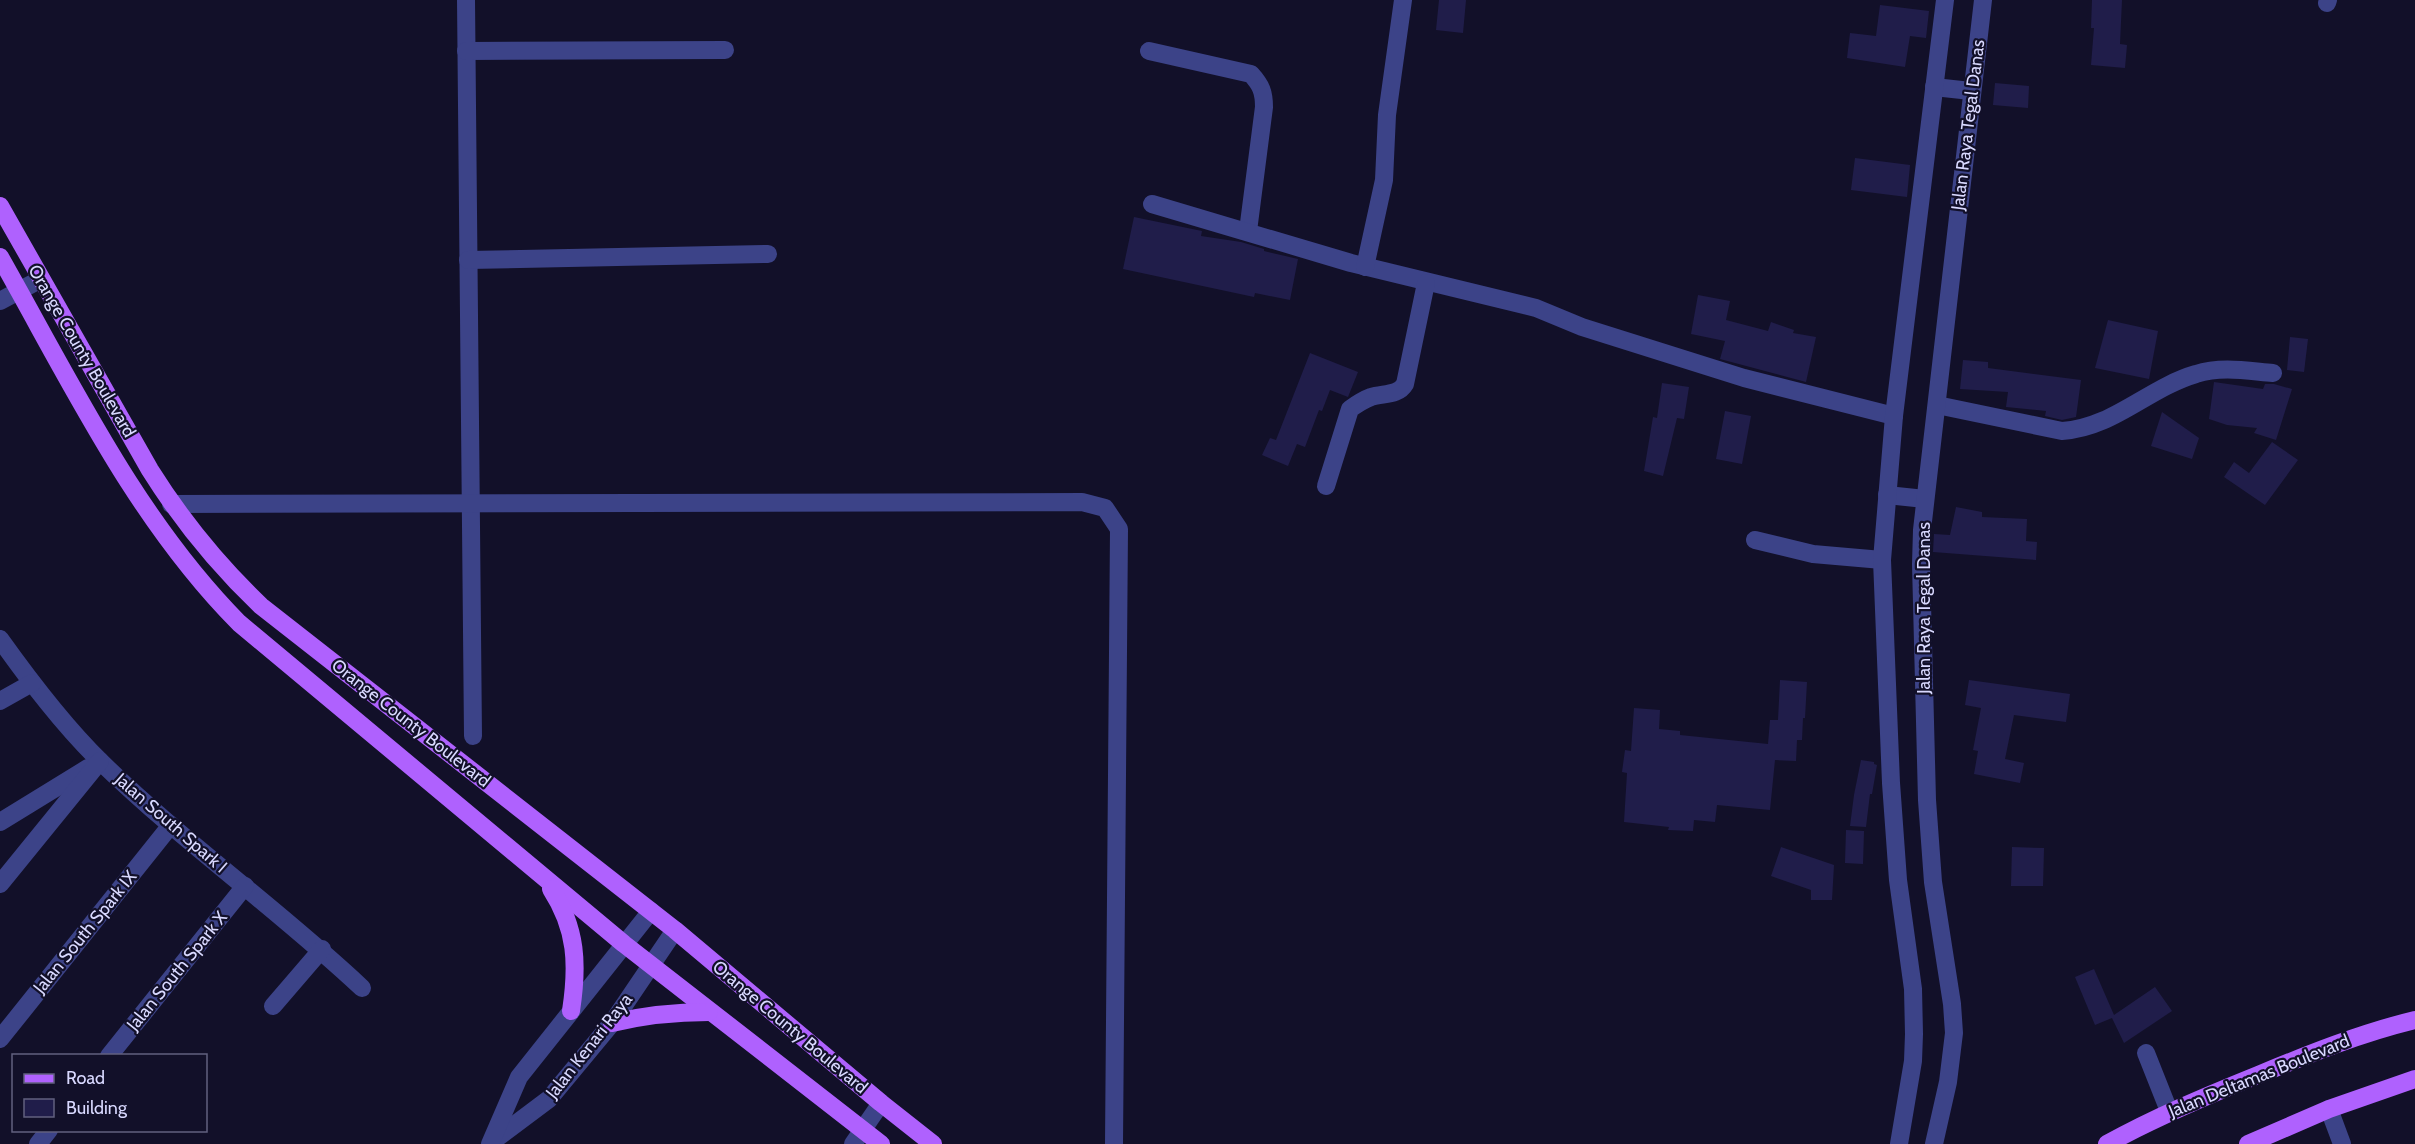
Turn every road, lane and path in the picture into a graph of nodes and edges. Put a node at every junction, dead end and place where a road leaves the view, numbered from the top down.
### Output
1 (466, 0) edge
2 (1403, 0) edge
3 (1945, 0) edge
4 (1983, 0) edge
5 (726, 50) dead end
6 (466, 51) junction
7 (1149, 51) dead end
8 (1934, 87) junction
9 (1971, 91) junction
10 (1152, 204) dead end
11 (0, 206) edge
12 (1248, 231) junction
13 (768, 254) dead end
14 (0, 257) edge
15 (468, 260) junction
16 (1365, 267) junction
17 (41, 279) junction
18 (1426, 283) junction
19 (19, 291) junction
20 (0, 300) edge
21 (2273, 373) dead end
22 (1937, 405) junction
23 (1894, 416) junction
24 (1326, 486) dead end
25 (1887, 495) junction
26 (1925, 499) junction
27 (470, 503) junction
28 (171, 504) junction
29 (1755, 540) dead end
30 (1882, 560) junction
31 (0, 639) edge
32 (32, 683) junction
33 (0, 701) edge
34 (472, 736) dead end
35 (100, 761) junction
36 (0, 822) edge
37 (171, 825) junction
38 (541, 873) junction
39 (0, 884) edge
40 (245, 886) junction
41 (651, 911) junction
42 (675, 930) junction
43 (624, 944) junction
44 (322, 949) junction
45 (651, 964) junction
46 (362, 988) dead end
47 (273, 1006) dead end
48 (572, 1011) junction
49 (710, 1012) junction
50 (2415, 1020) edge
51 (612, 1023) junction
52 (0, 1039) edge
53 (2145, 1053) dead end
54 (112, 1054) edge
55 (2415, 1079) edge
56 (881, 1103) junction
57 (2329, 1109) junction
58 (2169, 1111) junction
59 (48, 1132) edge
60 (857, 1138) edge
61 (491, 1143) edge
62 (38, 1144) edge
63 (881, 1144) edge
64 (933, 1144) edge
65 (1114, 1144) edge
66 (1899, 1144) edge
67 (1934, 1144) edge
68 (2107, 1144) edge
69 (2248, 1144) edge
70 (2342, 1144) edge

1 - 6 street
2 - 16 street
3 - 8 street, Jalan Raya Tegal Danas
4 - 9 street, Jalan Raya Tegal Danas
5 - 6 street
6 - 15 street
7 - 12 street
8 - 9 street
8 - 23 street, Jalan Raya Tegal Danas
9 - 22 street, Jalan Raya Tegal Danas
10 - 12 street
11 - 17 main road, Orange County Boulevard
12 - 16 street
13 - 15 street
14 - 19 main road, Orange County Boulevard
15 - 27 street
16 - 18 street
17 - 19 street
17 - 28 main road, Orange County Boulevard
18 - 23 street
18 - 24 street
19 - 20 street
19 - 38 main road, Orange County Boulevard
21 - 22 street
22 - 26 street, Jalan Raya Tegal Danas
23 - 25 street, Jalan Raya Tegal Danas
25 - 26 street
25 - 30 street, Jalan Raya Tegal Danas
26 - 67 street, Jalan Raya Tegal Danas
27 - 28 street
27 - 34 street
27 - 65 street
28 - 41 main road, Orange County Boulevard
29 - 30 street
30 - 66 street, Jalan Raya Tegal Danas
31 - 32 street, Jalan South Spark I
32 - 33 street
32 - 35 street, Jalan South Spark I
35 - 36 street
35 - 37 street, Jalan South Spark I
35 - 39 street
37 - 40 street, Jalan South Spark I
37 - 52 street, Jalan South Spark IX
38 - 43 main road, Orange County Boulevard
38 - 48 main road
40 - 44 street, Jalan South Spark I
40 - 54 street, Jalan South Spark X
41 - 42 main road, Orange County Boulevard
41 - 43 street, Jalan Kenari Raya
42 - 45 street, Jalan Kenari Raya
42 - 56 main road, Orange County Boulevard
43 - 45 main road, Orange County Boulevard
43 - 48 street, Jalan Kenari Raya
44 - 46 street, Jalan South Spark I
44 - 47 street
45 - 49 main road, Orange County Boulevard
45 - 51 street, Jalan Kenari Raya
48 - 61 street, Jalan Kenari Raya
49 - 51 main road
49 - 60 main road, Orange County Boulevard
50 - 58 main road, Jalan Deltamas Boulevard
51 - 61 street, Jalan Kenari Raya
53 - 58 street
55 - 57 main road
56 - 60 street
56 - 64 main road, Orange County Boulevard
57 - 69 main road
57 - 70 street
58 - 68 main road, Jalan Deltamas Boulevard
59 - 62 street
60 - 63 main road, Orange County Boulevard

